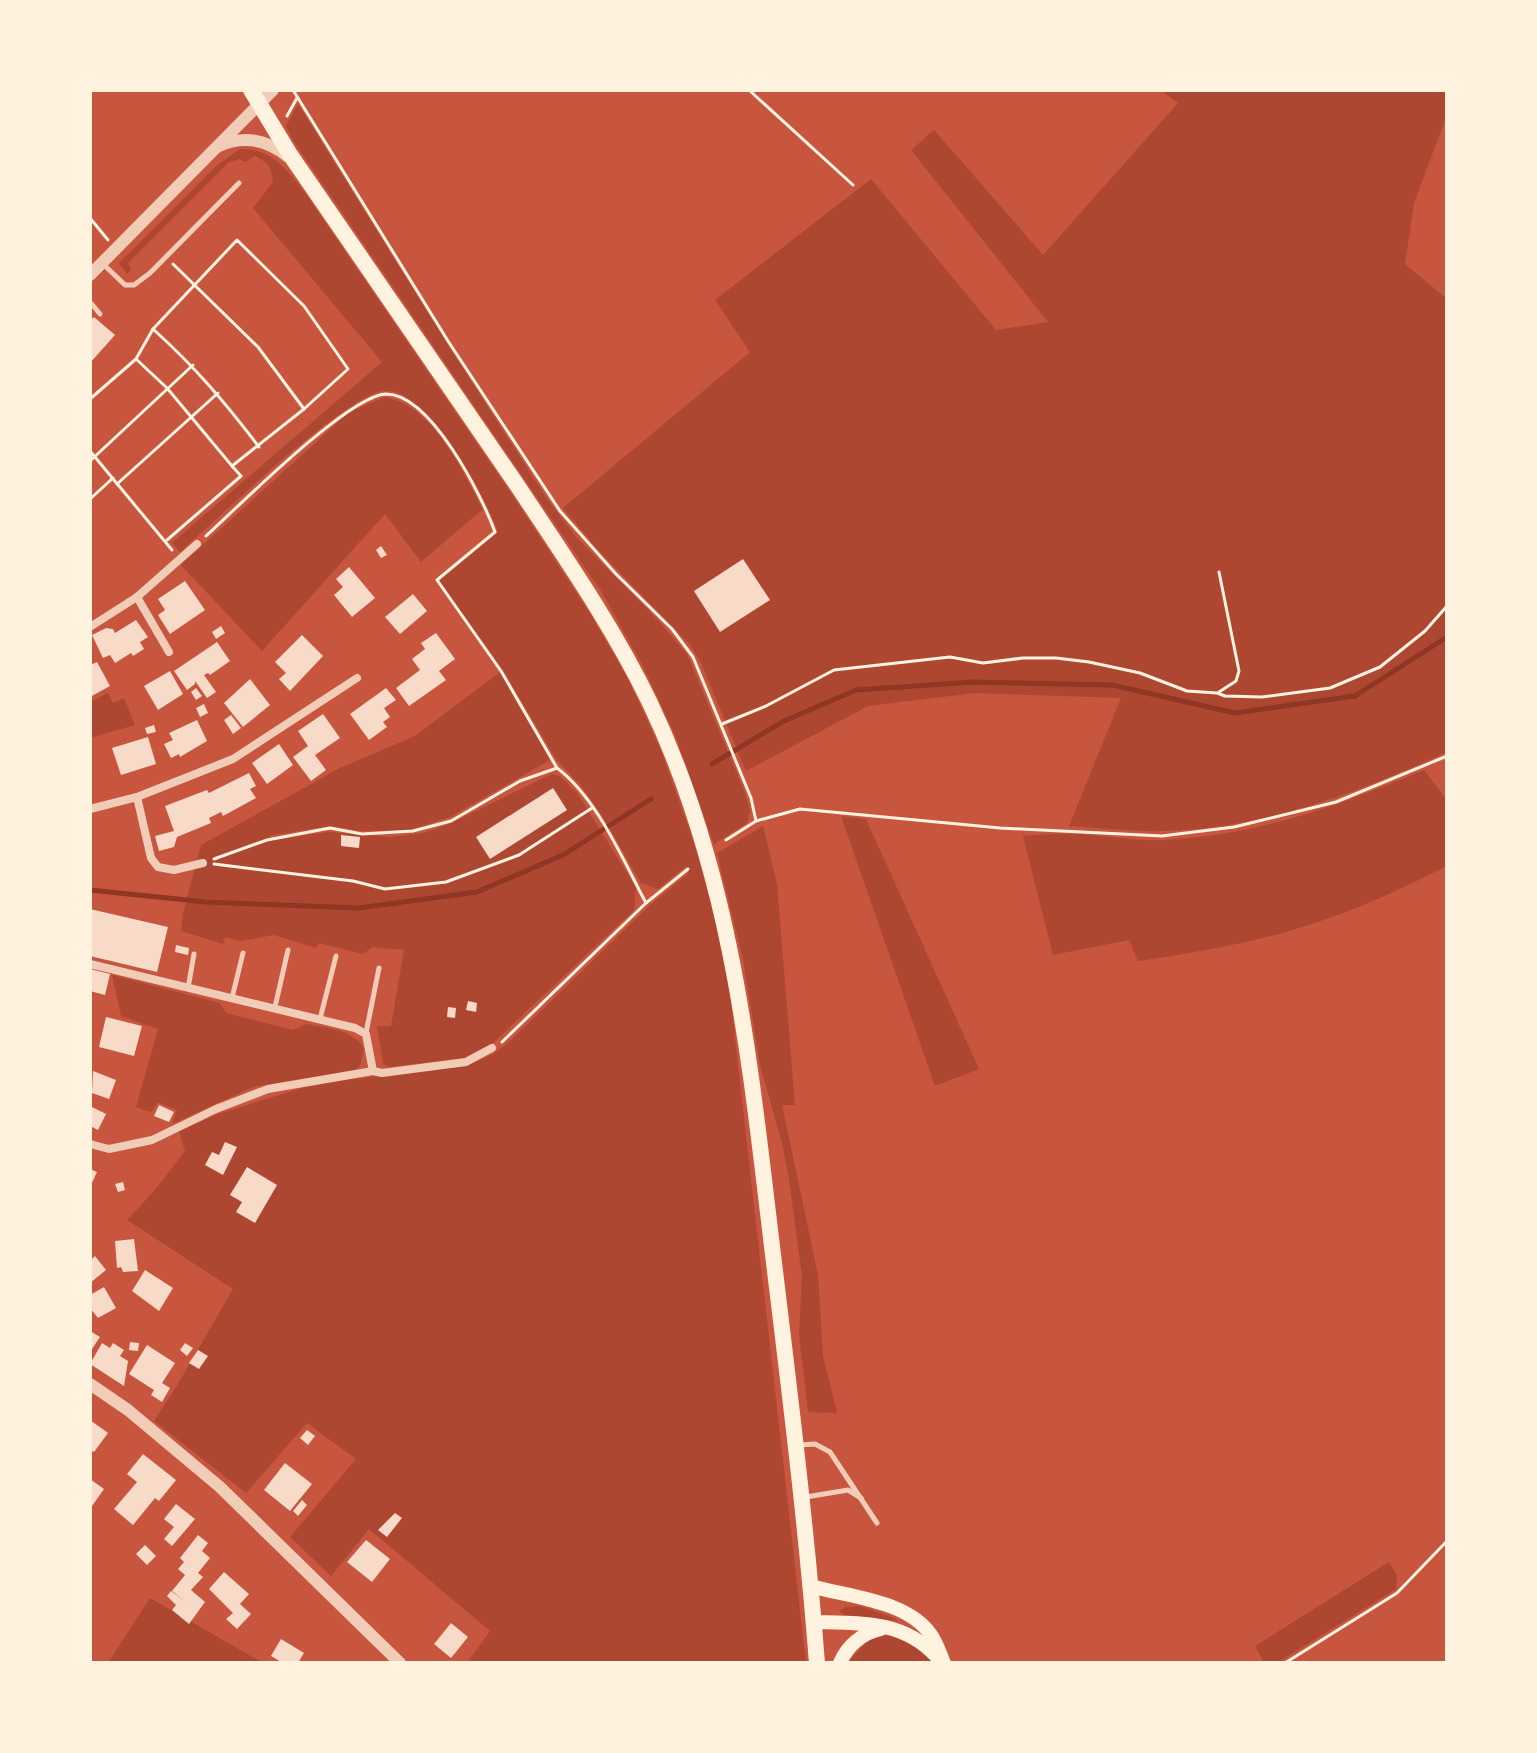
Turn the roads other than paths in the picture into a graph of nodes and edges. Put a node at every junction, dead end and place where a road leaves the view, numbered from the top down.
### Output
1 (273, 90) edge
2 (255, 97) edge
3 (214, 151) junction
4 (301, 170) junction
5 (239, 183) dead end
6 (102, 263) junction
7 (90, 275) edge
8 (90, 302) edge
9 (100, 314) dead end
10 (197, 544) road end
11 (137, 597) junction
12 (90, 627) edge
13 (169, 652) dead end
14 (357, 678) dead end
15 (137, 797) junction
16 (90, 809) edge
17 (203, 863) road end
18 (288, 950) dead end
19 (243, 953) dead end
20 (194, 954) dead end
21 (336, 956) dead end
22 (90, 964) edge
23 (379, 968) dead end
24 (188, 988) junction
25 (232, 998) junction
26 (275, 1007) junction
27 (320, 1019) junction
28 (366, 1034) junction
29 (492, 1048) road end
30 (373, 1071) junction
31 (90, 1144) edge
32 (90, 1384) edge
33 (795, 1446) junction
34 (801, 1498) junction
35 (863, 1499) junction
36 (877, 1523) dead end
37 (811, 1586) junction
38 (814, 1622) junction
39 (893, 1628) junction
40 (400, 1663) edge
41 (817, 1663) edge
42 (840, 1663) edge
43 (944, 1663) edge

1 - 2 street
2 - 3 street
2 - 4 main road
3 - 4 street
3 - 6 street
4 - 33 main road
5 - 6 lane
6 - 7 street
8 - 9 lane
10 - 11 street
11 - 12 street
11 - 13 street
14 - 15 street
15 - 16 street
15 - 17 street
18 - 26 lane
19 - 25 lane
20 - 24 lane
21 - 27 lane
22 - 24 street
23 - 28 lane
24 - 25 street
25 - 26 street
26 - 27 street
27 - 28 street
28 - 30 street
29 - 30 street
30 - 31 street
32 - 40 street
33 - 34 main road
33 - 35 lane
34 - 35 lane
34 - 37 main road
35 - 36 lane
37 - 38 main road
37 - 43 main road
38 - 39 main road
38 - 41 main road
39 - 42 main road
39 - 43 main road

